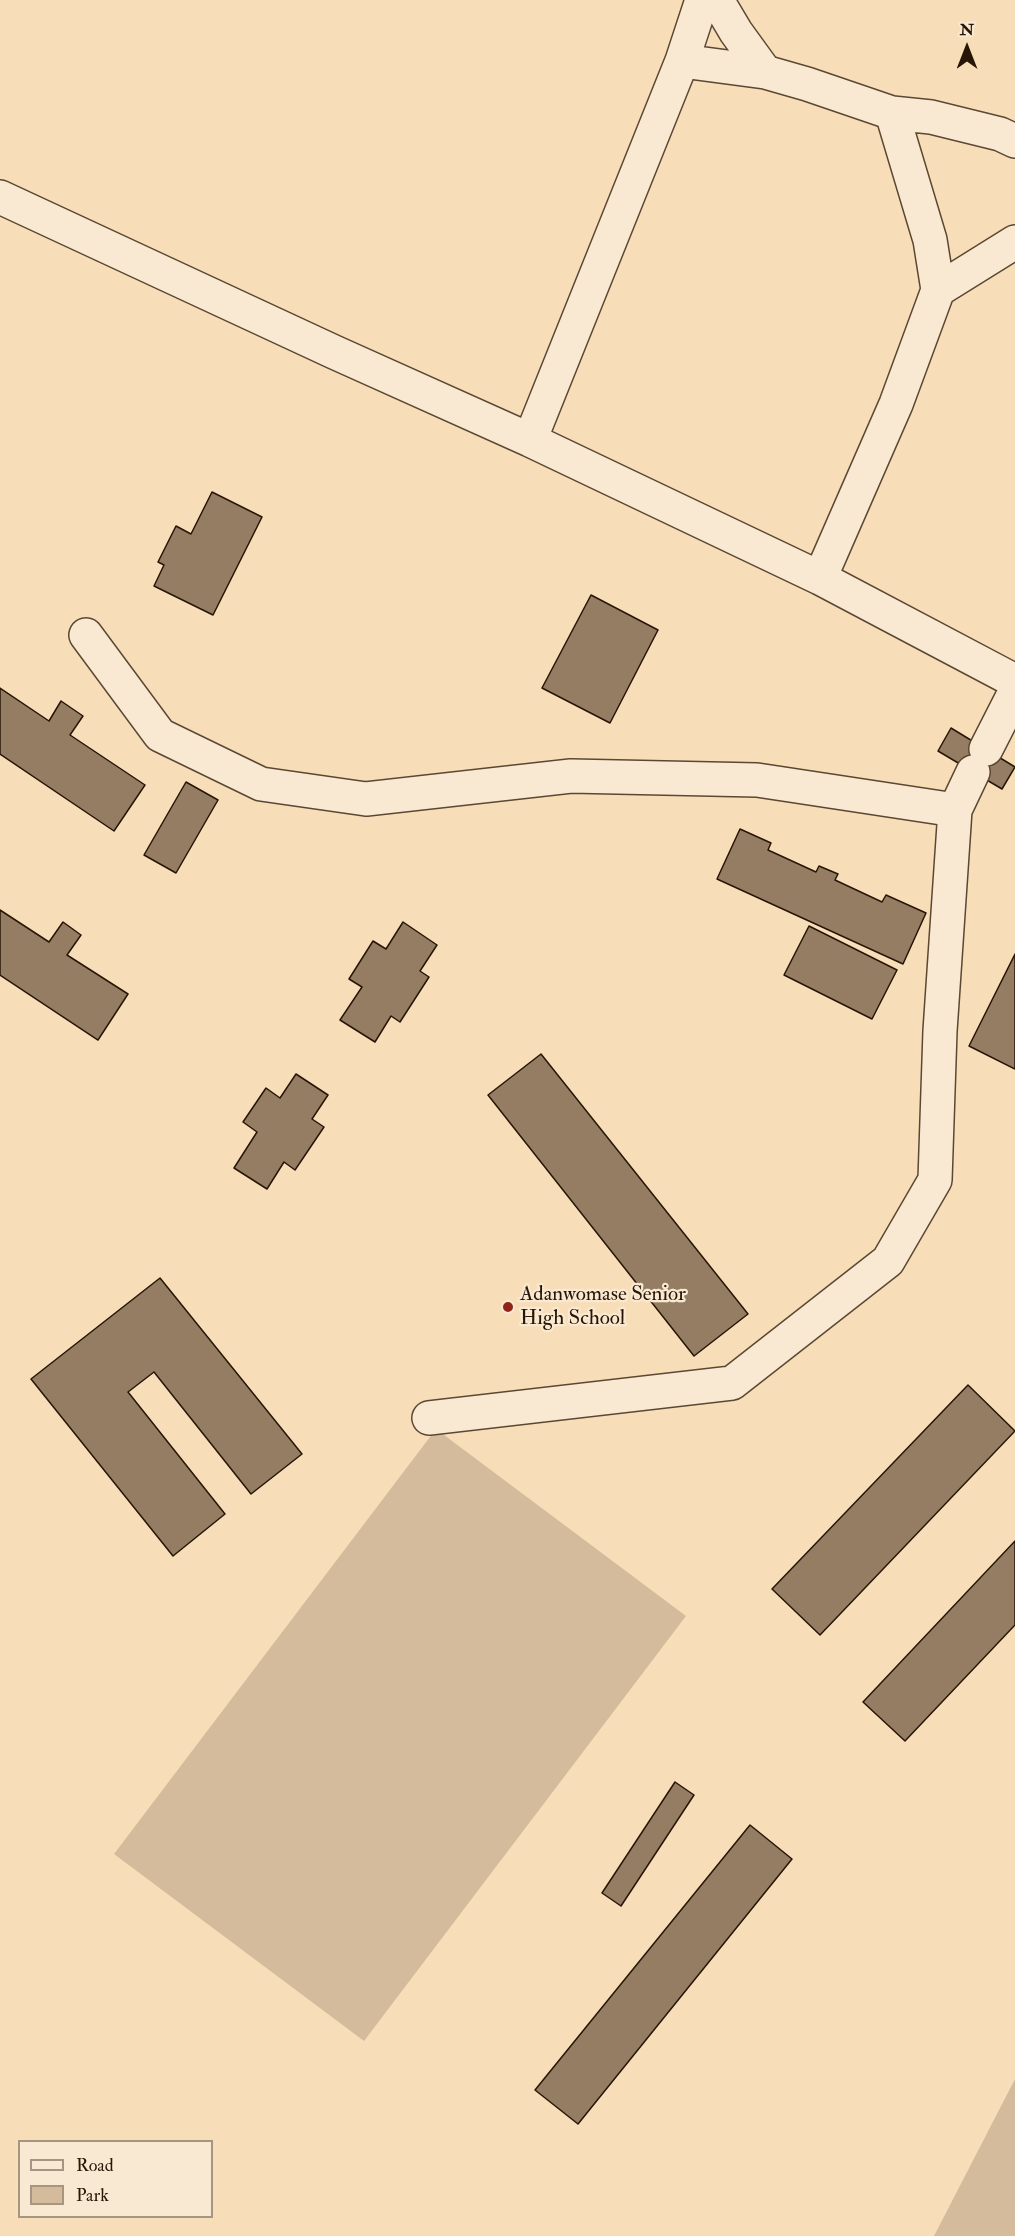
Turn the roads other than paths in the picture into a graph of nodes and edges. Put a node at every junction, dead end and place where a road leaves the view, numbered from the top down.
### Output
1 (702, 0) edge
2 (717, 0) edge
3 (682, 61) junction
4 (765, 72) junction
5 (892, 113) junction
6 (1015, 141) edge
7 (0, 197) edge
8 (1015, 242) edge
9 (938, 290) junction
10 (530, 440) junction
11 (820, 578) junction
12 (86, 635) dead end
13 (1015, 681) edge
14 (1015, 692) edge
15 (955, 810) junction
16 (429, 1418) dead end

1 - 3 street
2 - 4 street
3 - 4 street
3 - 10 street
4 - 5 street
5 - 6 street
5 - 9 street
7 - 10 street
8 - 9 street
9 - 11 street
10 - 11 street
11 - 13 street
12 - 15 street
14 - 15 street
15 - 16 street

